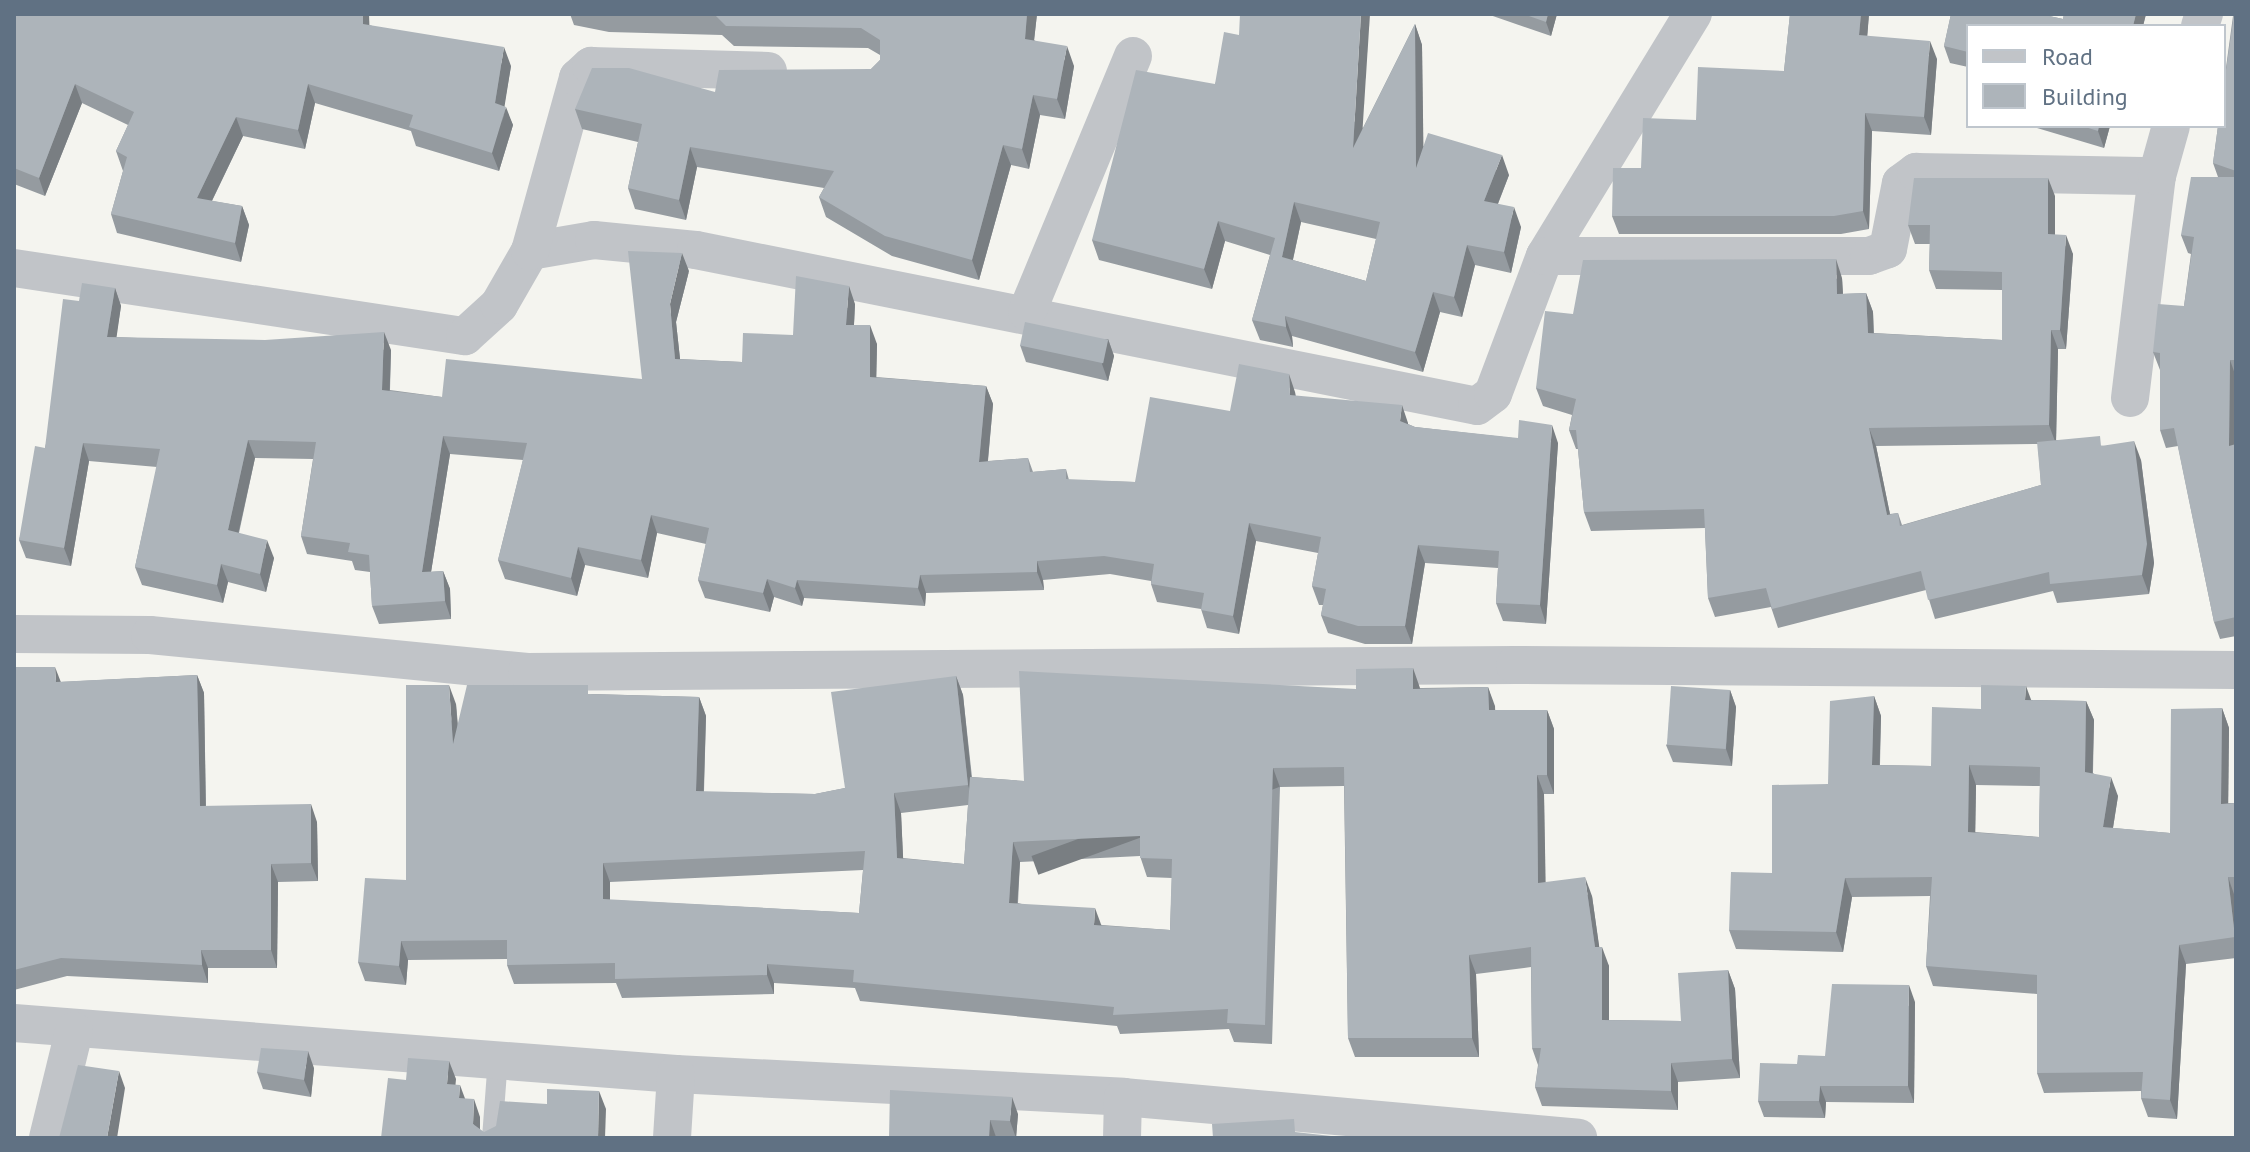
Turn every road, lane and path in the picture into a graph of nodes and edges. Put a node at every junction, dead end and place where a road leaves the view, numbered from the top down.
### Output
1 (1693, 14) edge
2 (1133, 56) dead end
3 (805, 71) edge
4 (2170, 128) edge
5 (2157, 176) junction
6 (530, 251) junction
7 (1545, 256) junction
8 (14, 268) edge
9 (1027, 312) junction
10 (2130, 398) dead end
11 (14, 634) edge
12 (2236, 670) edge
13 (14, 1023) edge
14 (74, 1031) junction
15 (498, 1058) junction
16 (676, 1074) junction
17 (1123, 1097) junction
18 (1521, 1134) edge
19 (48, 1138) edge
20 (492, 1138) edge
21 (672, 1138) edge
22 (1122, 1138) edge
23 (1578, 1138) edge

1 - 7 street
2 - 9 street
3 - 6 street
4 - 5 street
5 - 7 street
5 - 10 street
6 - 8 street
6 - 9 street
7 - 9 street
11 - 12 street
13 - 14 street
14 - 15 street
14 - 19 street
15 - 16 street
15 - 20 lane
16 - 17 street
16 - 21 street
17 - 18 street
17 - 22 street
18 - 23 street

